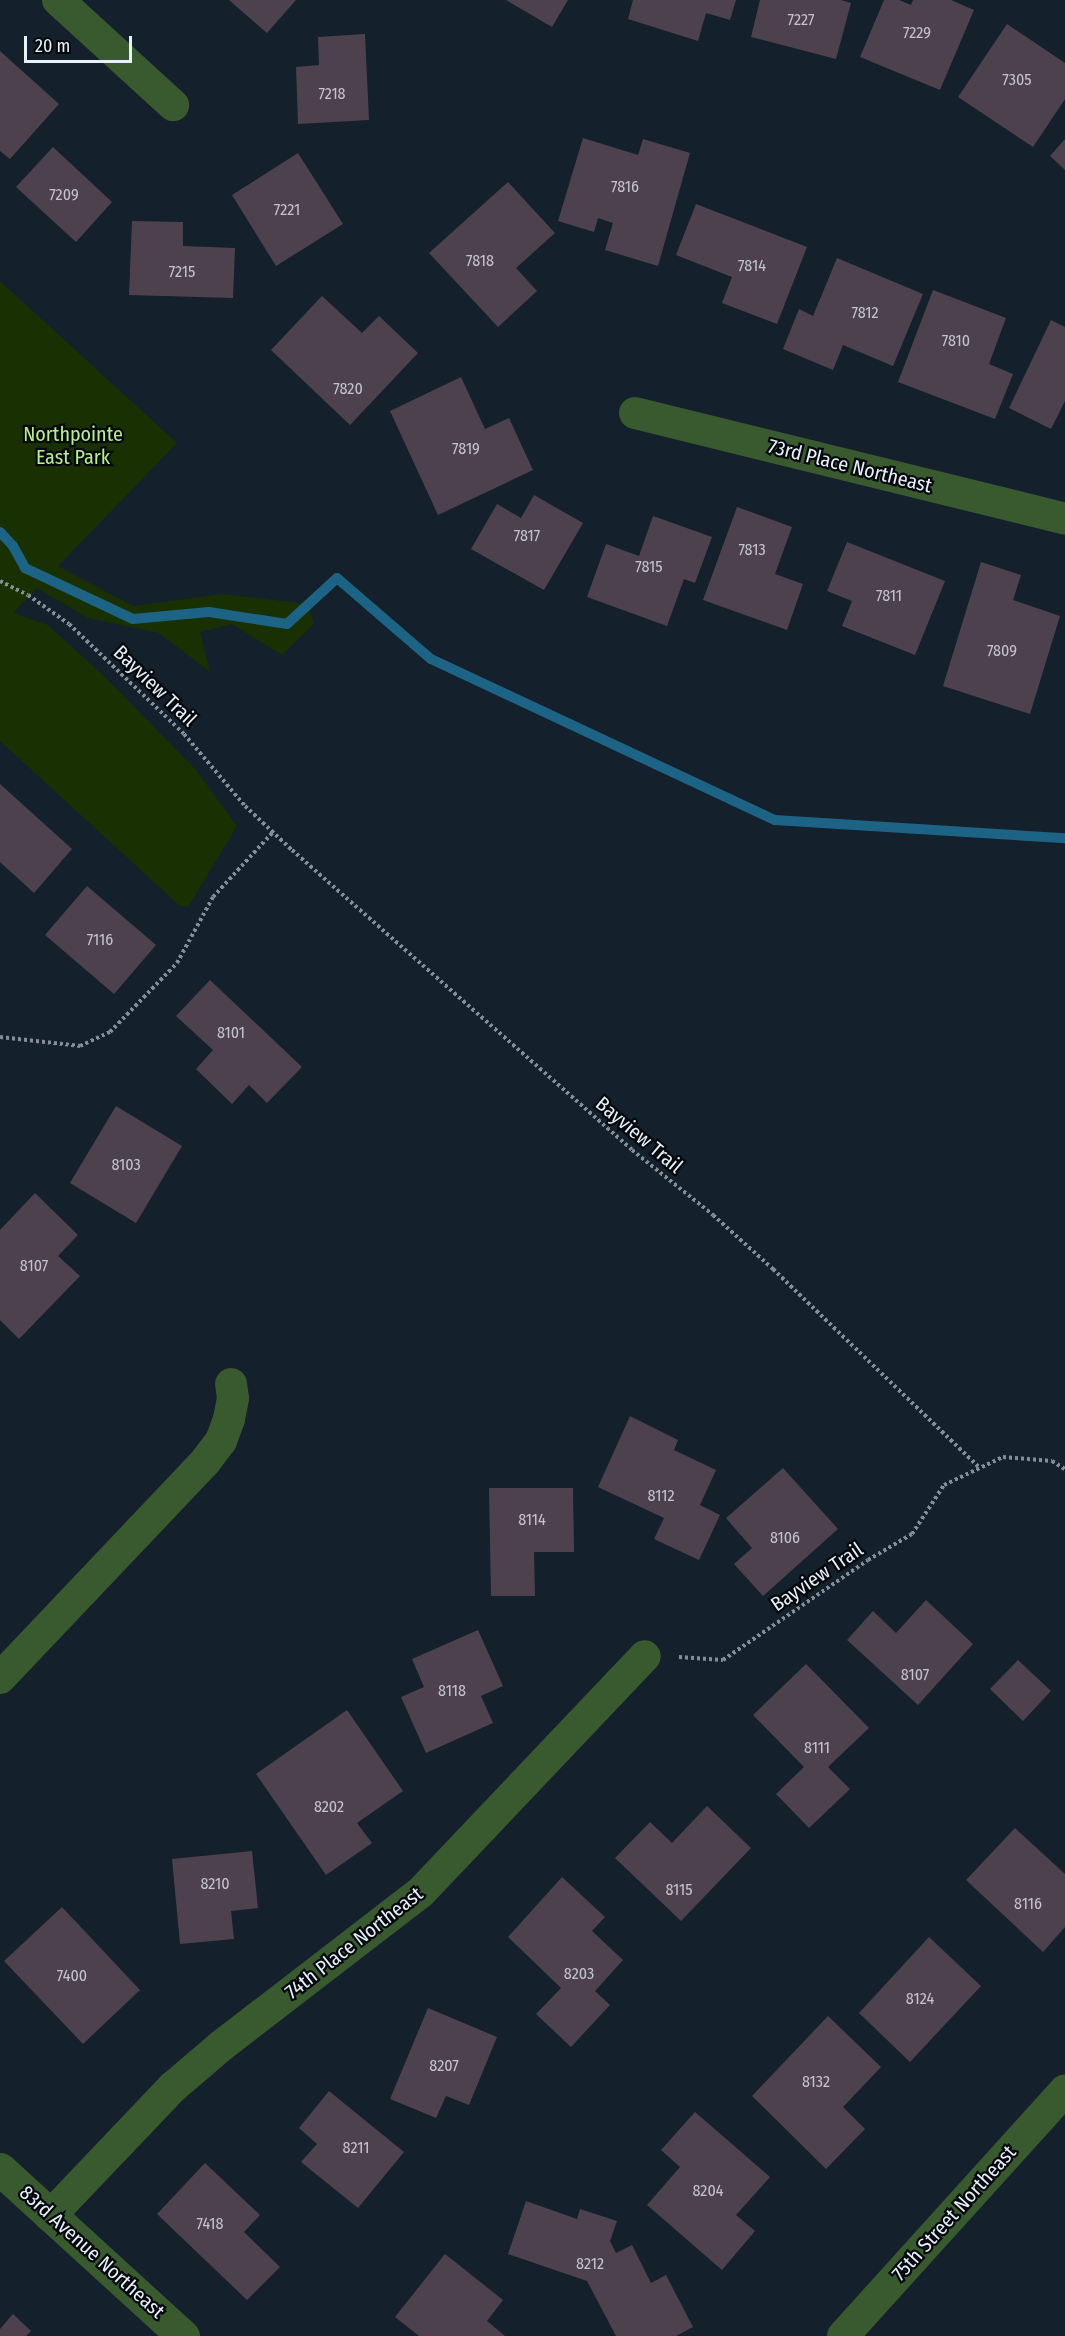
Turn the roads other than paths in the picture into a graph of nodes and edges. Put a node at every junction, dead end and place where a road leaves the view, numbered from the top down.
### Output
1 (58, 0) edge
2 (172, 105) dead end
3 (635, 413) dead end
4 (1065, 519) edge
5 (231, 1384) dead end
6 (645, 1656) road end
7 (0, 1678) edge
8 (1065, 2090) edge
9 (0, 2169) edge
10 (50, 2216) junction
11 (183, 2336) edge
12 (843, 2336) edge

1 - 2 street
3 - 4 street, 73rd Place Northeast
5 - 7 street
6 - 10 street, 74th Place Northeast
8 - 12 street, 75th Street Northeast
9 - 10 street, 83rd Avenue Northeast
10 - 11 street, 83rd Avenue Northeast

